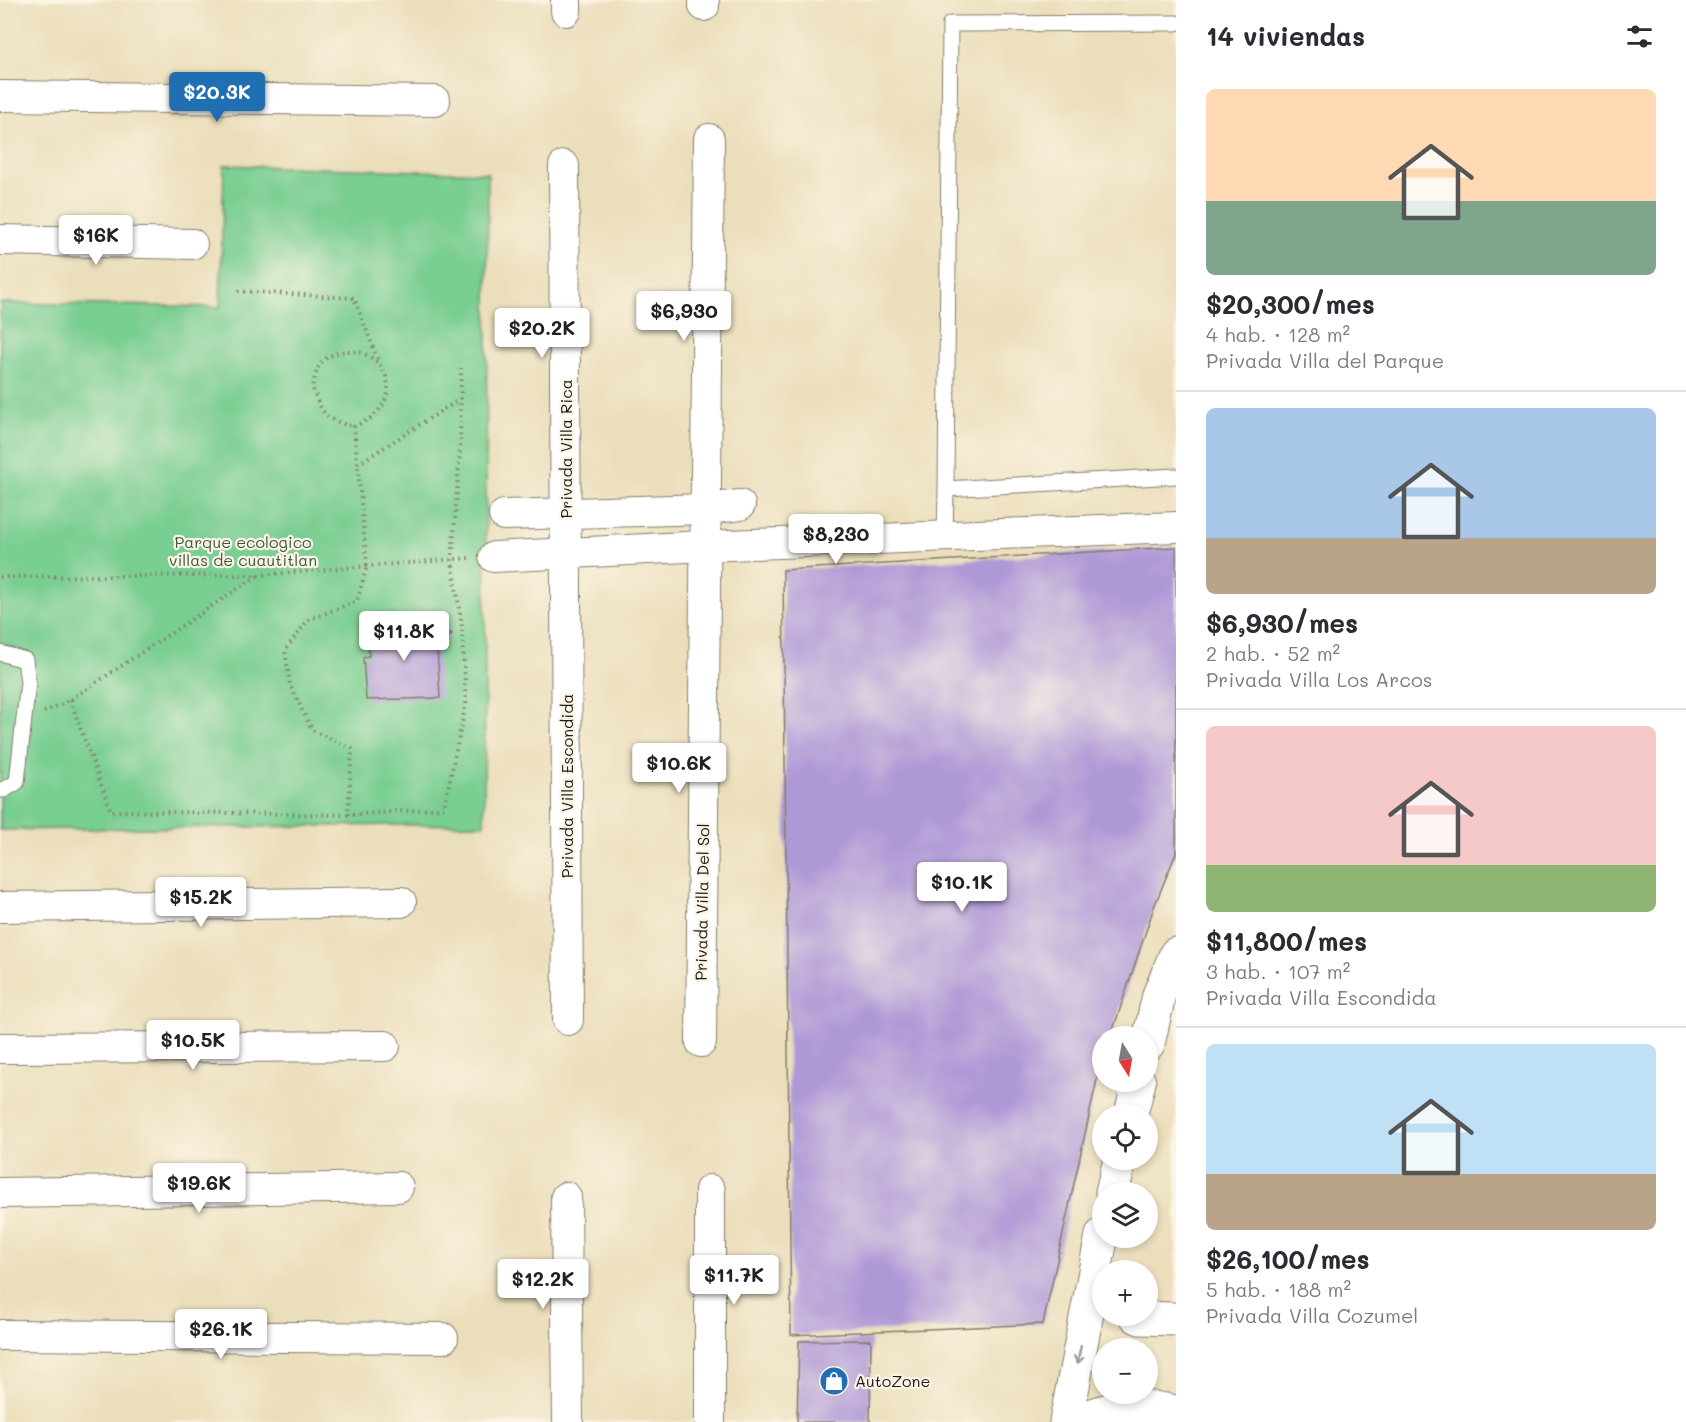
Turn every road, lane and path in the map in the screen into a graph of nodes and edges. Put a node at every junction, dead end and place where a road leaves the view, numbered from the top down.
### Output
1 (1176, 23) edge
2 (0, 96) edge
3 (435, 101) dead end
4 (709, 139) dead end
5 (564, 166) dead end
6 (0, 240) edge
7 (192, 244) dead end
8 (238, 291) dead end
9 (378, 361) junction
10 (461, 368) dead end
11 (461, 399) junction
12 (354, 427) junction
13 (358, 464) junction
14 (1176, 476) edge
15 (946, 489) junction
16 (740, 505) dead end
17 (707, 509) junction
18 (567, 512) junction
19 (504, 515) dead end
20 (1176, 527) edge
21 (945, 536) junction
22 (705, 546) junction
23 (567, 553) junction
24 (494, 557) joint
25 (452, 560) junction
26 (367, 566) junction
27 (259, 575) junction
28 (0, 577) edge
29 (0, 653) edge
30 (70, 700) junction
31 (24, 721) junction
32 (0, 790) edge
33 (348, 815) junction
34 (401, 902) dead end
35 (0, 907) edge
36 (1176, 954) edge
37 (568, 1020) dead end
38 (1152, 1026) edge
39 (701, 1042) dead end
40 (385, 1046) dead end
41 (0, 1048) edge
42 (398, 1187) dead end
43 (710, 1190) dead end
44 (0, 1193) edge
45 (566, 1197) dead end
46 (1099, 1248) edge
47 (1158, 1318) edge
48 (1176, 1319) edge
49 (0, 1335) edge
50 (443, 1338) dead end
51 (1176, 1412) edge
52 (568, 1422) edge
53 (710, 1422) edge
54 (1066, 1422) edge
55 (1077, 1422) edge

1 - 15 lane
2 - 3 street
4 - 17 street, Privada Villa Del Sol
5 - 18 street, Privada Villa Rica
6 - 7 street
8 - 9 path
9 - 12 path
9 - 12 path
10 - 11 path
11 - 13 path
11 - 25 path
12 - 13 path
13 - 26 path
14 - 15 lane
15 - 21 lane
16 - 17 street
17 - 18 street
17 - 22 street, Privada Villa Del Sol
18 - 19 street
18 - 23 street, Privada Villa Rica
20 - 21 street
21 - 22 street
22 - 23 street
22 - 39 street, Privada Villa Del Sol
23 - 24 street
23 - 37 street, Privada Villa Escondida
24 - 25 path
25 - 26 path
25 - 33 path
26 - 27 path
26 - 33 path
27 - 28 path
27 - 30 path
29 - 31 lane
30 - 31 path
30 - 33 path
31 - 32 lane
34 - 35 street
36 - 38 main road
40 - 41 street
42 - 44 street
43 - 53 street
45 - 52 street
46 -> 54 main road
47 - 48 main road
49 - 50 street
51 - 55 main road

